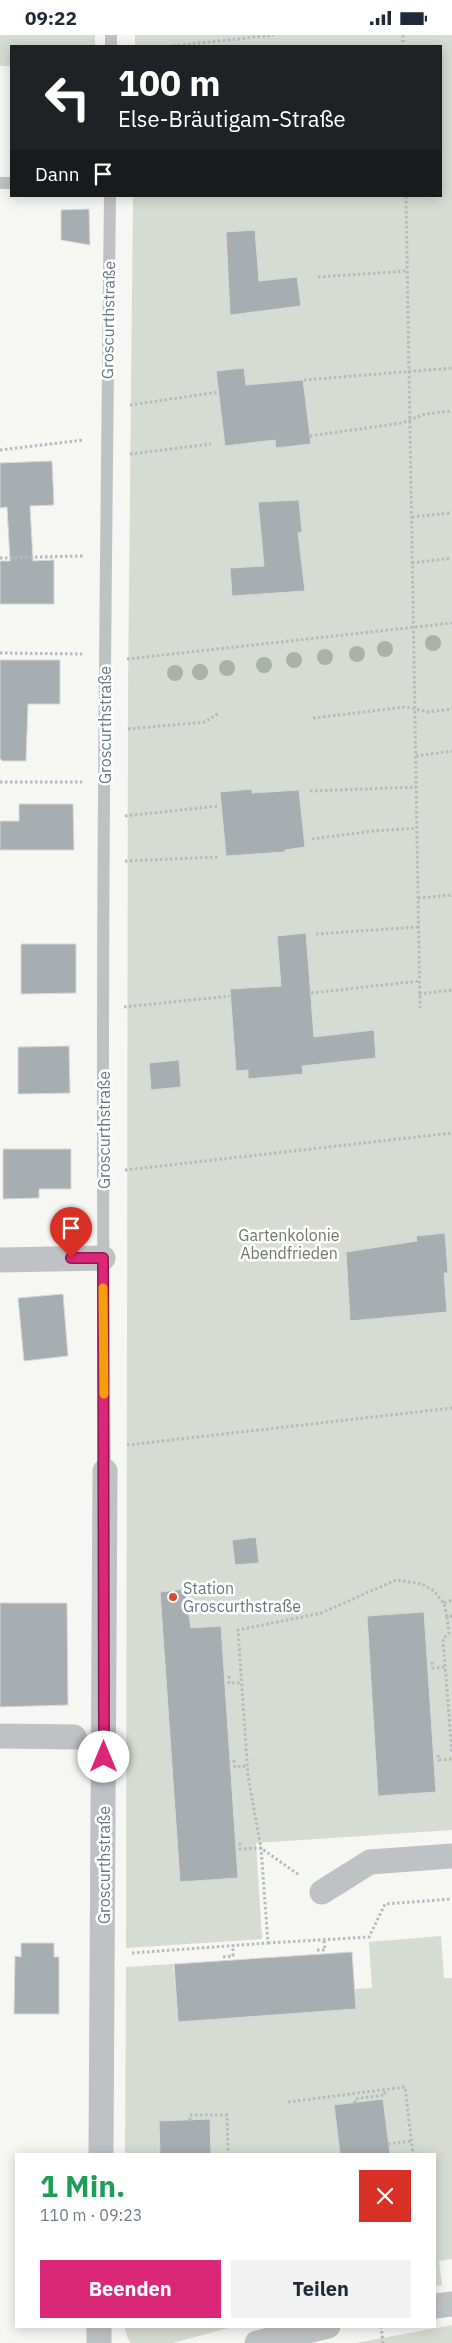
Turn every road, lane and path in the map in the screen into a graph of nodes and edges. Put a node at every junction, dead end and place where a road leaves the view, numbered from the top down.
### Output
1 (274, 35) edge
2 (182, 45) edge
3 (110, 197) edge
4 (406, 197) edge
5 (407, 271) junction
6 (318, 277) dead end
7 (452, 367) edge
8 (409, 371) junction
9 (304, 380) dead end
10 (218, 392) dead end
11 (108, 408) junction
12 (452, 411) edge
13 (410, 420) junction
14 (310, 436) dead end
15 (107, 437) junction
16 (211, 444) dead end
17 (0, 450) edge
18 (107, 457) junction
19 (452, 513) edge
20 (412, 517) junction
21 (84, 556) dead end
22 (0, 557) edge
23 (452, 557) edge
24 (412, 563) junction
25 (452, 623) edge
26 (414, 628) junction
27 (0, 653) edge
28 (83, 654) dead end
29 (105, 662) junction
30 (415, 709) junction
31 (452, 709) edge
32 (219, 713) dead end
33 (314, 718) dead end
34 (105, 731) junction
35 (452, 751) edge
36 (416, 756) junction
37 (0, 782) edge
38 (105, 782) junction
39 (416, 787) junction
40 (310, 791) dead end
41 (218, 806) dead end
42 (105, 818) junction
43 (417, 828) junction
44 (312, 839) dead end
45 (218, 857) dead end
46 (104, 863) junction
47 (452, 895) edge
48 (418, 898) junction
49 (418, 927) junction
50 (316, 934) dead end
51 (419, 981) junction
52 (452, 990) edge
53 (311, 993) dead end
54 (419, 993) junction
55 (230, 996) dead end
56 (104, 1010) junction
57 (420, 1010) dead end
58 (452, 1133) edge
59 (104, 1173) junction
60 (103, 1258) junction
61 (0, 1260) edge
62 (452, 1407) edge
63 (104, 1460) junction
64 (452, 1600) edge
65 (444, 1603) junction
66 (450, 1617) edge
67 (432, 1662) dead end
68 (446, 1667) junction
69 (229, 1676) dead end
70 (242, 1683) junction
71 (0, 1736) edge
72 (74, 1737) dead end
73 (452, 1754) edge
74 (438, 1755) dead end
75 (452, 1759) edge
76 (234, 1760) dead end
77 (247, 1766) junction
78 (240, 1843) dead end
79 (261, 1848) junction
80 (452, 1856) edge
81 (322, 1892) joint
82 (452, 1899) edge
83 (324, 1939) junction
84 (268, 1943) junction
85 (233, 1945) junction
86 (318, 1950) dead end
87 (104, 1955) junction
88 (223, 1957) dead end
89 (385, 2090) junction
90 (288, 2102) dead end
91 (355, 2103) dead end
92 (190, 2120) dead end
93 (412, 2141) junction
94 (388, 2144) dead end
95 (101, 2153) edge
96 (228, 2153) edge
97 (414, 2153) edge
98 (452, 2304) edge
99 (436, 2306) edge
100 (99, 2328) edge
101 (320, 2328) edge
102 (381, 2328) edge
103 (99, 2343) edge
104 (257, 2343) edge
105 (383, 2343) edge

1 - 2 path
3 - 11 lane, Groscurthstraße
4 - 5 path
5 - 6 path
5 - 8 path
7 - 8 path
8 - 9 path
8 - 13 path
10 - 11 path
11 - 15 lane, Groscurthstraße
12 - 13 path
13 - 14 path
13 - 20 path
15 - 17 path
15 - 18 lane, Groscurthstraße
16 - 18 path
18 - 29 lane, Groscurthstraße
19 - 20 path
20 - 24 path
21 - 22 path
23 - 24 path
24 - 26 path
25 - 26 path
26 - 29 path
26 - 30 path
27 - 28 path
29 - 34 lane, Groscurthstraße
30 - 31 path
30 - 33 path
30 - 36 path
32 - 34 path
34 - 38 lane, Groscurthstraße
35 - 36 path
36 - 39 path
37 - 38 path
38 - 42 lane, Groscurthstraße
39 - 40 path
39 - 43 path
41 - 42 path
42 - 46 lane, Groscurthstraße
43 - 44 path
43 - 48 path
45 - 46 path
46 - 56 lane, Groscurthstraße
47 - 48 path
48 - 49 path
49 - 50 path
49 - 51 path
51 - 53 path
51 - 54 path
52 - 54 path
54 - 57 path
55 - 56 path
56 - 59 lane, Groscurthstraße
58 - 59 path
59 - 60 lane, Groscurthstraße
60 - 61 street
60 - 63 lane, Groscurthstraße
62 - 63 path
63 - 87 street, Groscurthstraße
64 - 65 path
65 - 66 path
65 - 70 path
66 - 68 path
67 - 68 path
68 - 73 path
69 - 70 path
70 - 77 path
71 - 72 street
74 - 75 path
76 - 77 path
77 - 79 path
78 - 79 path
79 - 81 path
79 - 84 path
80 - 81 street
82 - 83 path
83 - 84 path
83 - 86 path
84 - 85 path
85 - 87 path
85 - 88 path
87 - 95 street, Groscurthstraße
89 - 90 path
89 - 91 path
89 - 93 path
92 - 96 path
93 - 94 path
93 - 97 path
98 - 99 street
100 - 103 street
101 - 104 street
102 - 105 path

